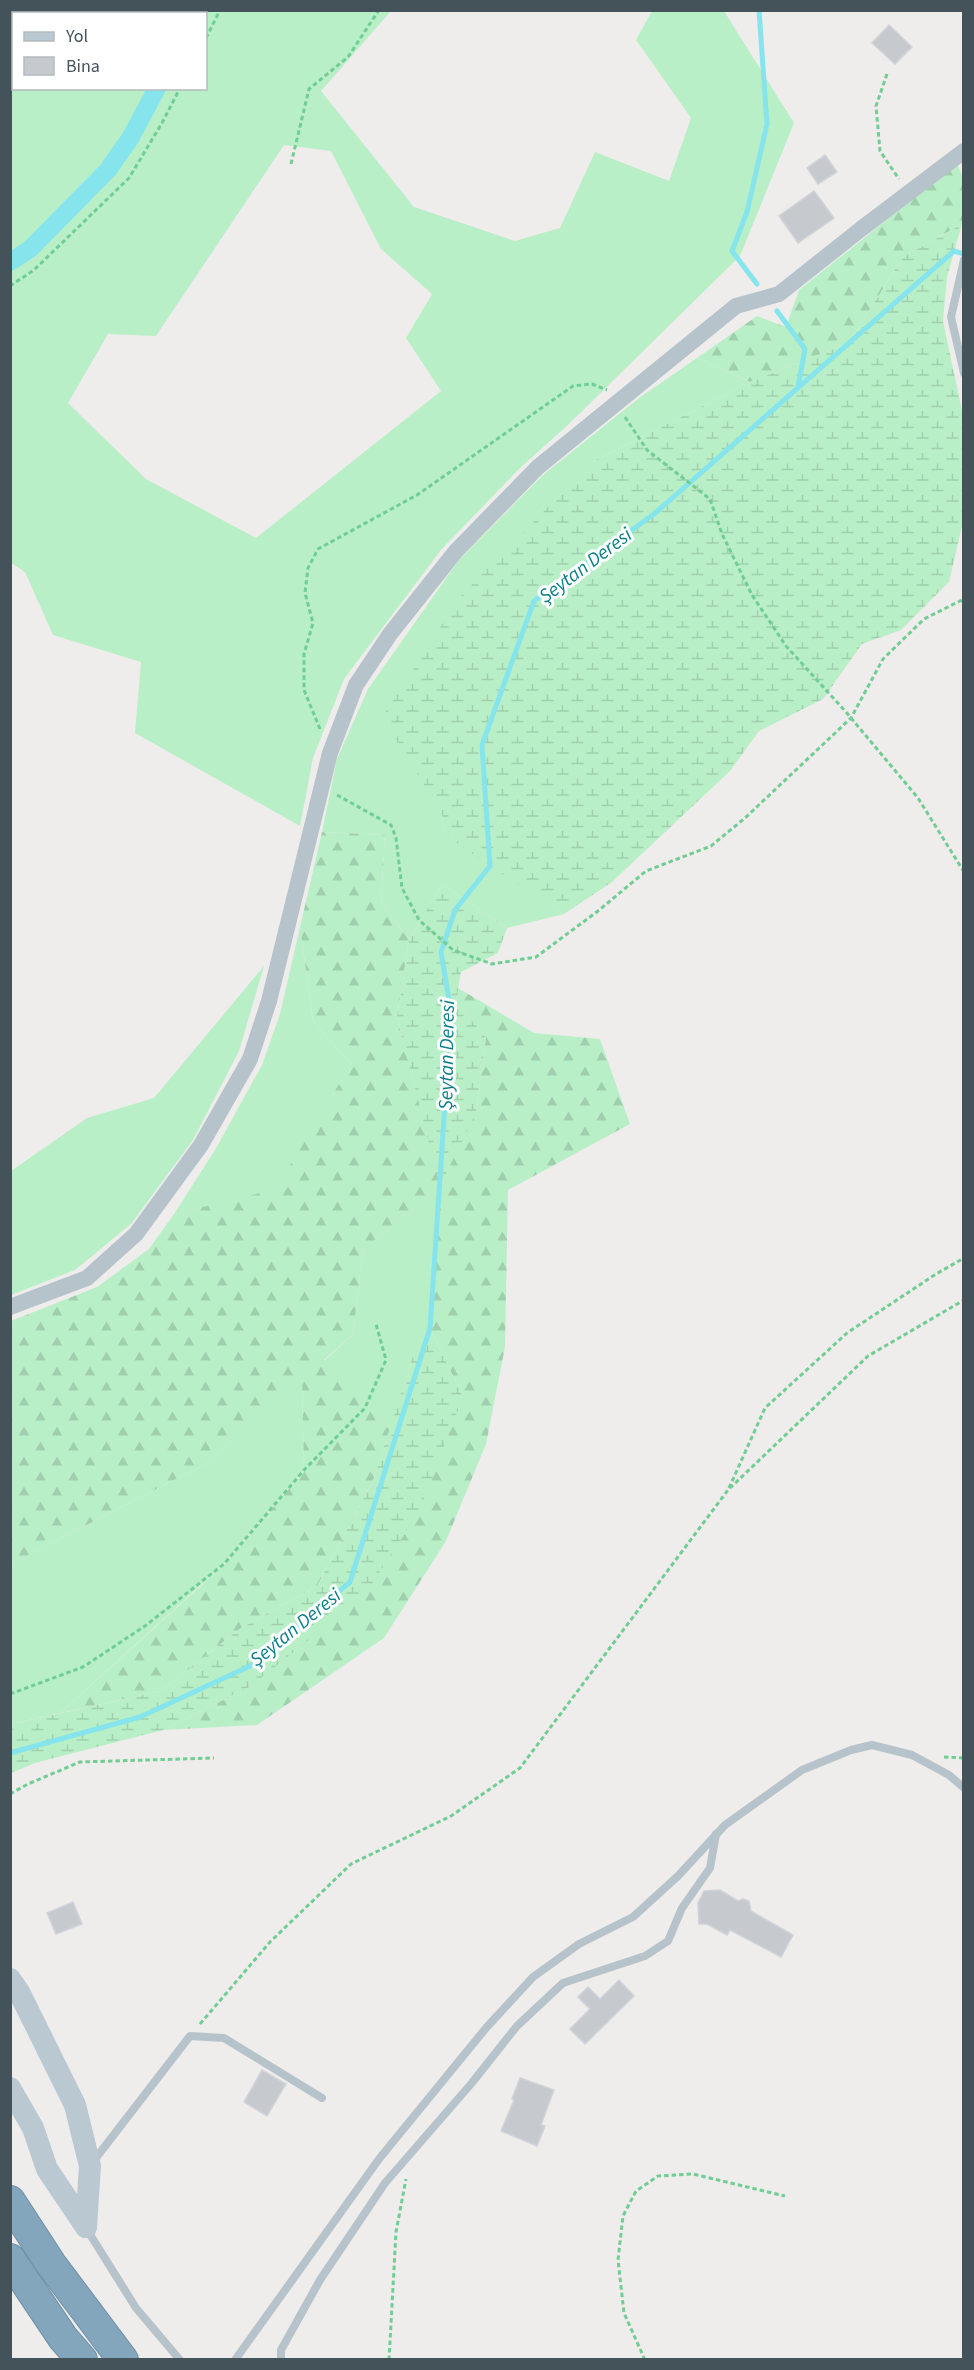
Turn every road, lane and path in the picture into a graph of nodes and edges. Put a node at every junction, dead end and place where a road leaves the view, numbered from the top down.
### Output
1 (220, 10) edge
2 (379, 10) edge
3 (207, 36) edge
4 (888, 74) dead end
5 (179, 90) edge
6 (962, 157) edge
7 (291, 164) dead end
8 (909, 192) junction
9 (963, 260) edge
10 (10, 286) edge
11 (963, 373) edge
12 (616, 404) junction
13 (963, 599) edge
14 (852, 718) junction
15 (330, 753) junction
16 (322, 786) junction
17 (963, 872) edge
18 (963, 1258) edge
19 (963, 1300) edge
20 (10, 1307) edge
21 (376, 1324) dead end
22 (728, 1490) junction
23 (10, 1694) edge
24 (214, 1758) dead end
25 (963, 1788) edge
26 (10, 1794) edge
27 (716, 1834) junction
28 (10, 1979) edge
29 (190, 2036) junction
30 (10, 2088) edge
31 (322, 2098) dead end
32 (411, 2154) junction
33 (90, 2166) junction
34 (785, 2196) dead end
35 (10, 2201) edge
36 (86, 2227) junction
37 (10, 2259) edge
38 (82, 2360) edge
39 (123, 2360) edge
40 (180, 2360) edge
41 (235, 2360) edge
42 (281, 2360) edge
43 (389, 2360) edge
44 (645, 2360) edge

1 - 3 path
2 - 7 path
4 - 8 path
5 - 10 path
6 - 8 street
8 - 12 street
9 - 11 lane
12 - 14 path
12 - 15 street
12 - 15 path
13 - 14 path
14 - 16 path
14 - 17 path
15 - 16 street
16 - 20 street
18 - 22 path
19 - 22 path
21 - 23 path
22 - 29 path
24 - 26 path
25 - 27 lane
27 - 32 lane
27 - 41 lane
28 - 33 street
29 - 31 lane
29 - 33 lane
30 - 36 street
32 - 42 lane
32 - 43 path
33 - 36 street
34 - 44 path
35 - 39 highway
36 - 40 lane
37 - 38 highway

